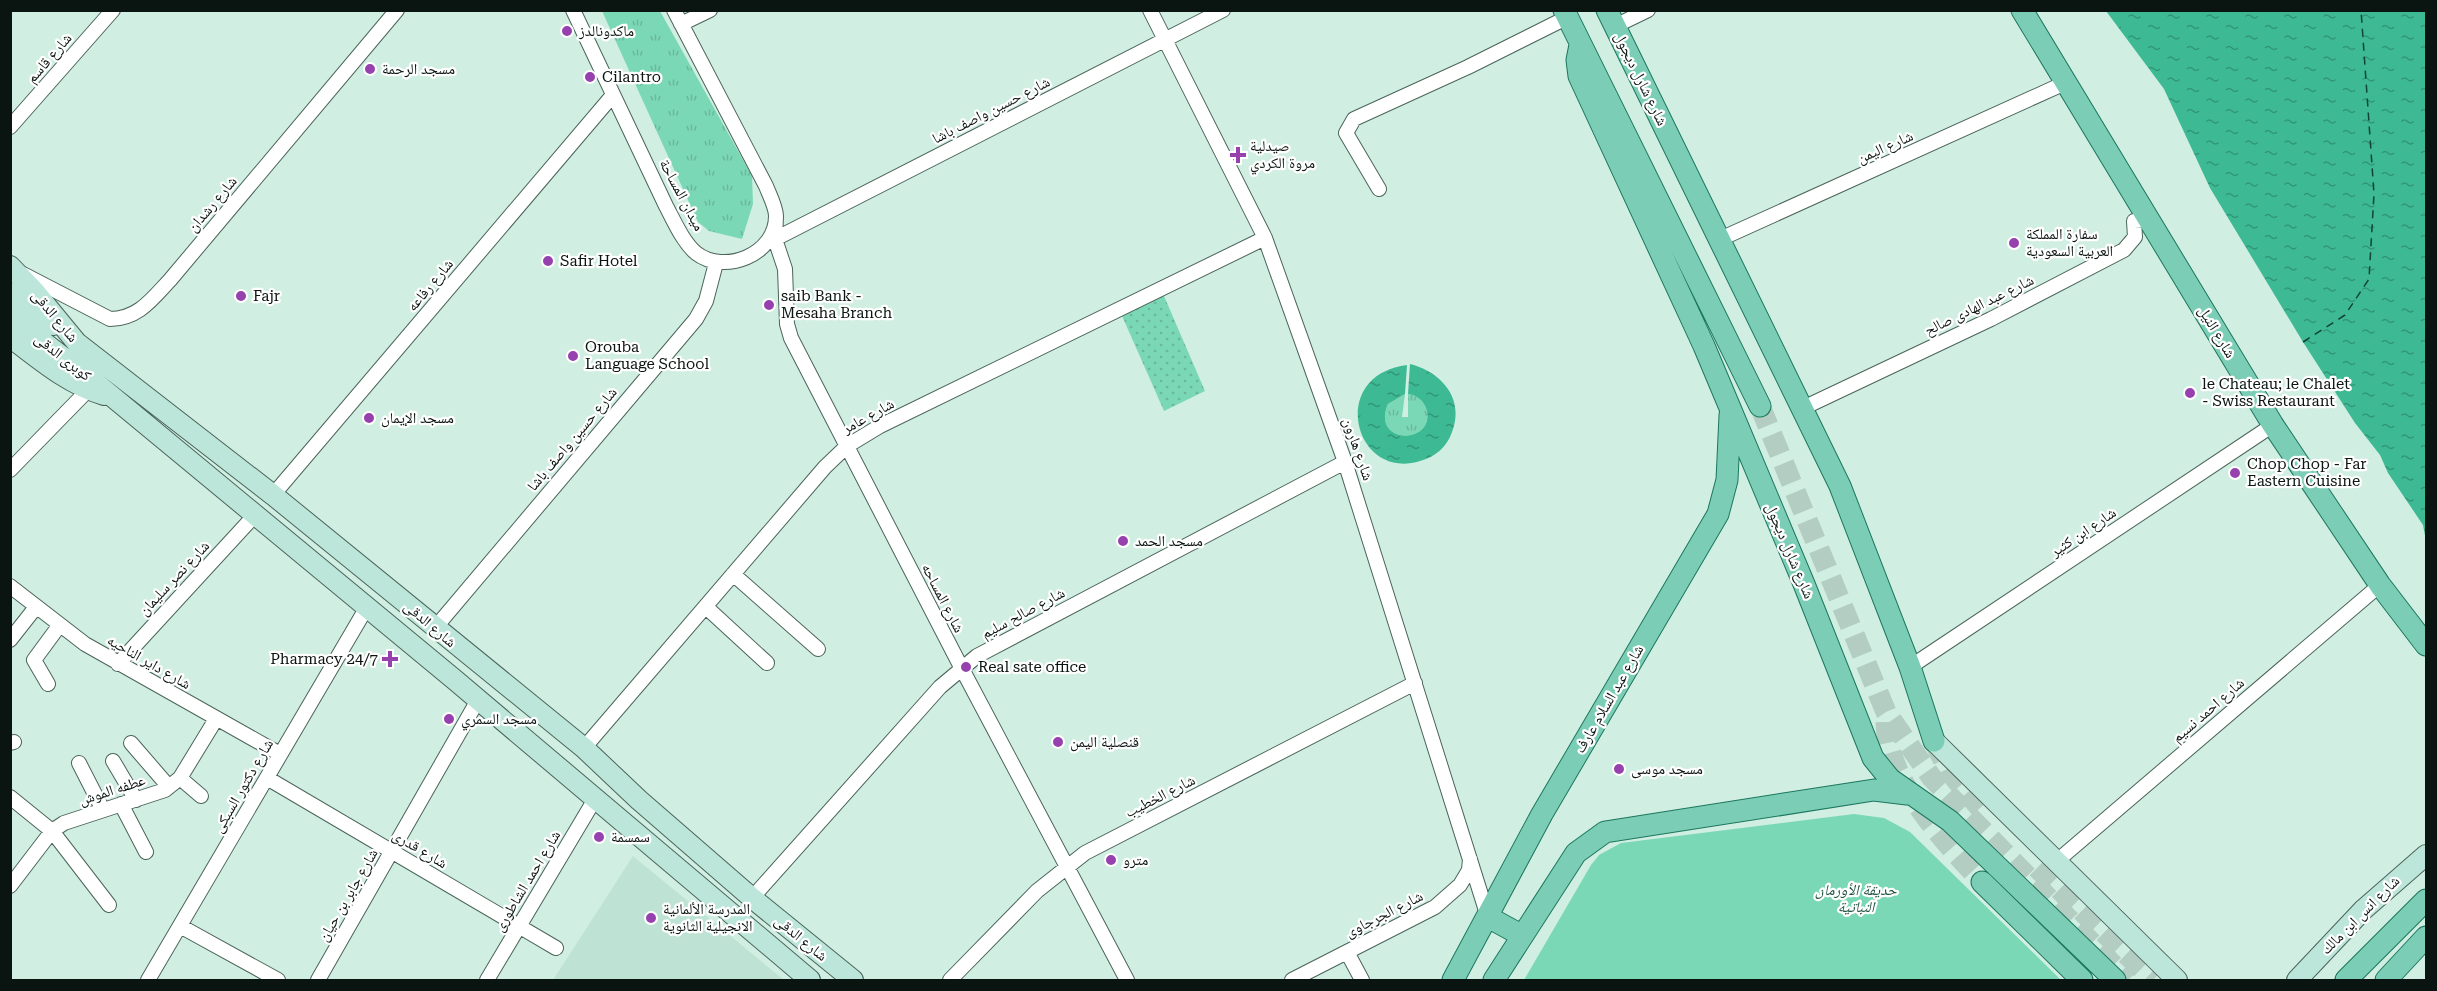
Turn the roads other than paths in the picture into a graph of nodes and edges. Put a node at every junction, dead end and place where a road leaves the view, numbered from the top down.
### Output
1 (113, 10) edge
2 (397, 10) edge
3 (573, 10) edge
4 (674, 10) edge
5 (710, 10) edge
6 (1150, 10) edge
7 (1223, 10) edge
8 (1648, 10) edge
9 (2022, 10) edge
10 (1566, 14) edge
11 (1611, 18) edge
12 (681, 24) junction
13 (1164, 40) junction
14 (1581, 45) junction
15 (2066, 83) junction
16 (613, 95) junction
17 (10, 127) edge
18 (1378, 189) dead end
19 (776, 216) junction
20 (2150, 220) junction
21 (1265, 238) junction
22 (775, 239) junction
23 (1718, 240) junction
24 (716, 262) junction
25 (13, 268) edge
26 (10, 293) edge
27 (10, 316) edge
28 (10, 337) edge
29 (77, 343) junction
30 (88, 390) junction
31 (116, 399) junction
32 (1760, 406) tunnel mouth
33 (1730, 408) junction
34 (1803, 408) junction
35 (2273, 425) junction
36 (846, 446) junction
37 (1345, 462) junction
38 (10, 470) edge
39 (273, 495) junction
40 (255, 515) junction
41 (733, 574) junction
42 (2380, 585) junction
43 (10, 586) edge
44 (36, 607) junction
45 (367, 607) junction
46 (706, 607) junction
47 (59, 626) junction
48 (435, 628) junction
49 (10, 640) edge
50 (2427, 645) edge
51 (818, 649) dead end
52 (767, 663) dead end
53 (118, 664) junction
54 (1910, 667) junction
55 (961, 668) junction
56 (1415, 683) junction
57 (48, 684) dead end
58 (478, 700) junction
59 (216, 719) junction
60 (1934, 741) joint
61 (131, 743) dead end
62 (584, 748) junction
63 (280, 754) junction
64 (113, 761) dead end
65 (79, 763) dead end
66 (180, 778) junction
67 (267, 778) junction
68 (169, 787) junction
69 (201, 796) dead end
70 (10, 797) edge
71 (1918, 797) junction
72 (595, 799) junction
73 (136, 800) junction
74 (121, 804) junction
75 (103, 810) junction
76 (52, 831) junction
77 (392, 851) junction
78 (146, 852) dead end
79 (2427, 855) edge
80 (1470, 857) junction
81 (2057, 861) junction
82 (1066, 866) junction
83 (1982, 882) tunnel mouth
84 (10, 886) edge
85 (752, 898) junction
86 (2427, 900) edge
87 (110, 904) dead end
88 (1488, 917) junction
89 (180, 926) junction
90 (519, 927) junction
91 (1521, 935) junction
92 (2427, 937) edge
93 (556, 948) dead end
94 (1347, 952) junction
95 (2349, 978) edge
96 (148, 981) edge
97 (278, 981) edge
98 (318, 981) edge
99 (486, 981) edge
100 (810, 981) edge
101 (853, 981) edge
102 (950, 981) edge
103 (1127, 981) edge
104 (1292, 981) edge
105 (1362, 981) edge
106 (1453, 981) edge
107 (1494, 981) edge
108 (2082, 981) edge
109 (2115, 981) edge
110 (2178, 981) edge
111 (2297, 981) edge
112 (2386, 981) edge

1 - 17 street, شارع قاسم
2 - 25 street, شارع رشدان
3 - 16 street, ميدان المساحة
4 - 12 street
5 - 12 street
6 - 13 street, شارع هارون
7 - 13 street, شارع حسين واصف باشا
8 - 11 street
9 - 15 main road, شارع النيل
10 - 14 main road, شارع شارل ديجول
10 - 18 street
11 - 23 main road, شارع شارل ديجول
12 - 19 street
13 - 21 street, شارع هارون
13 - 22 street, شارع حسين واصف باشا
14 - 32 main road, شارع شارل ديجول
14 - 33 main road, شارع شارل ديجول
15 - 20 main road, شارع النيل
15 - 23 street, شارع اليمن
16 - 24 street, ميدان المساحة
16 - 39 street, شارع رفاعه
19 - 22 street, شارع المساحه
19 - 24 street
20 - 34 street, شارع عبد الهادى صالح
20 - 35 main road, شارع النيل
21 - 36 street, شارع عامر
21 - 37 street, شارع هارون
22 - 36 street, شارع المساحه
23 - 34 main road, شارع شارل ديجول
24 - 48 street, شارع حسين واصف باشا
25 - 29 main road, شارع الدقى
26 - 29 main road, كوبرى الدقى
27 - 31 main road, كوبرى الدقى
28 - 30 main road, شارع الدقى
29 - 39 main road, شارع الدقى
30 - 31 main road, شارع الدقى
30 - 38 street
31 - 40 main road, شارع الدقى
33 - 71 main road, شارع شارل ديجول
33 - 88 main road, شارع عبد السلام عارف
34 - 54 main road, شارع شارل ديجول
35 - 42 main road, شارع النيل
35 - 54 street, شارع ابن كثير
36 - 41 street, شارع عامر
36 - 55 street, شارع المساحه
37 - 55 street, شارع صالح سليم
37 - 56 street, شارع هارون
39 - 48 main road, شارع الدقى
40 - 45 main road, شارع الدقى
40 - 53 street, شارع نصر سليمان
41 - 46 street, شارع عامر
41 - 51 street
42 - 50 main road, شارع النيل
42 - 81 street, شارع احمد نسيم
43 - 44 street, شارع داير الناحيه
44 - 47 street, شارع داير الناحيه
44 - 49 street
45 - 58 main road, شارع الدقى
45 - 63 street, شارع دكتور السبكى
46 - 52 street
46 - 62 street, شارع عامر
47 - 53 street, شارع داير الناحيه
47 - 57 street
48 - 62 main road, شارع الدقى
53 - 59 street, شارع داير الناحيه
54 - 60 main road, شارع شارل ديجول
55 - 82 street, شارع المساحه
55 - 85 street, شارع صالح سليم
56 - 80 street, شارع هارون
56 - 82 street, شارع الخطيب
58 - 72 main road, شارع الدقى
58 - 77 street, شارع جابر بن حيان
59 - 63 street, شارع داير الناحيه
59 - 66 street, عطفه الموش
60 - 81 main road
61 - 68 street
62 - 85 main road, شارع الدقى
63 - 67 street, شارع دكتور السبكى
64 - 73 street
65 - 75 street
66 - 68 street, عطفه الموش
66 - 69 street
67 - 77 street, شارع قدرى
67 - 89 street, شارع دكتور السبكى
68 - 73 street, عطفه الموش
70 - 76 street
71 - 91 main road
71 - 109 main road, شارع شارل ديجول
72 - 90 street, شارع احمد الشاطورى
72 - 100 main road, شارع الدقى
73 - 74 street, عطفه الموش
74 - 75 street, عطفه الموش
74 - 78 street
75 - 76 street, عطفه الموش
76 - 84 street, عطفه الموش
76 - 87 street
77 - 90 street, شارع قدرى
77 - 98 street, شارع جابر بن حيان
79 - 111 main road, شارع انس ابن مالك
80 - 88 street, شارع هارون
80 - 94 street, شارع الجرجاوى
81 - 110 main road
82 - 102 street, شارع الخطيب
82 - 103 street, شارع المساحه
83 - 108 main road
85 - 101 main road, شارع الدقى
86 - 95 main road
88 - 91 main road
88 - 106 main road, شارع عبد السلام عارف
89 - 96 street, شارع دكتور السبكى
89 - 97 street
90 - 93 street, شارع قدرى
90 - 99 street, شارع احمد الشاطورى
91 - 107 main road
92 - 112 main road
94 - 104 street, شارع الجرجاوى
94 - 105 street

